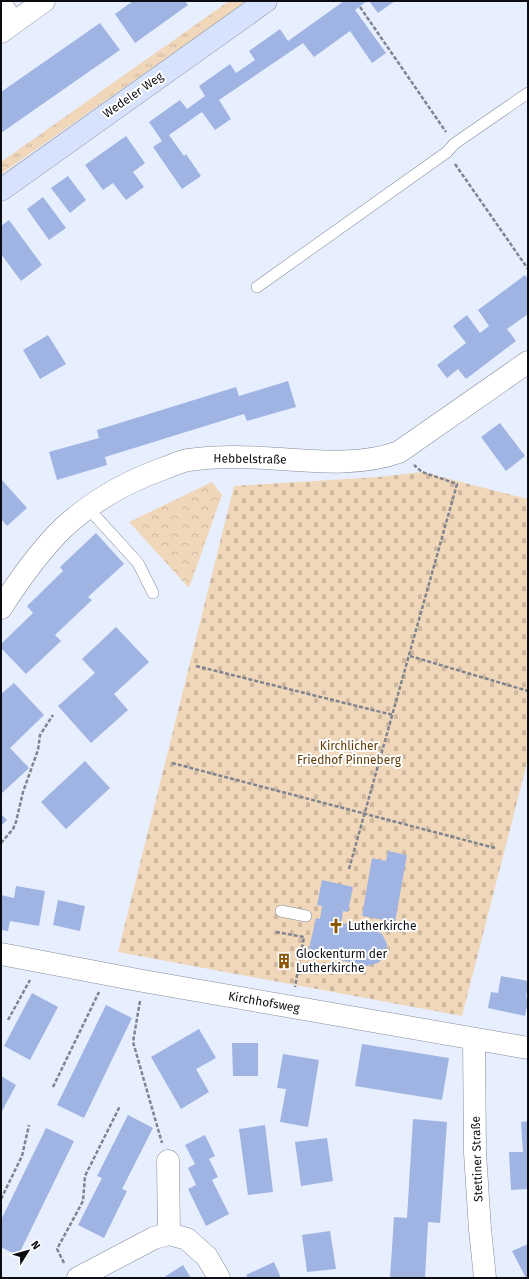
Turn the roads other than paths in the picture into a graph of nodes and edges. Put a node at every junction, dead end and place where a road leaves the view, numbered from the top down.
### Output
1 (44, 1) edge
2 (266, 1) edge
3 (1, 4) edge
4 (7, 27) edge
5 (528, 93) edge
6 (1, 190) edge
7 (257, 287) dead end
8 (528, 362) edge
9 (88, 508) junction
10 (153, 593) dead end
11 (1, 608) edge
12 (282, 911) dead end
13 (306, 916) dead end
14 (1, 954) edge
15 (474, 1039) junction
16 (528, 1048) edge
17 (168, 1161) road end
18 (169, 1234) junction
19 (72, 1272) edge
20 (219, 1278) edge
21 (485, 1278) edge

1 - 4 street
2 - 6 main road, Wedeler Weg
3 - 4 street
5 - 7 lane
8 - 9 street, Hebbelstraße
9 - 10 lane
9 - 11 street, Hebbelstraße
12 - 13 lane
14 - 15 street, Kirchhofsweg
15 - 16 street, Kirchhofsweg
15 - 21 street, Stettiner Straße
17 - 18 street
18 - 19 street
18 - 20 street

